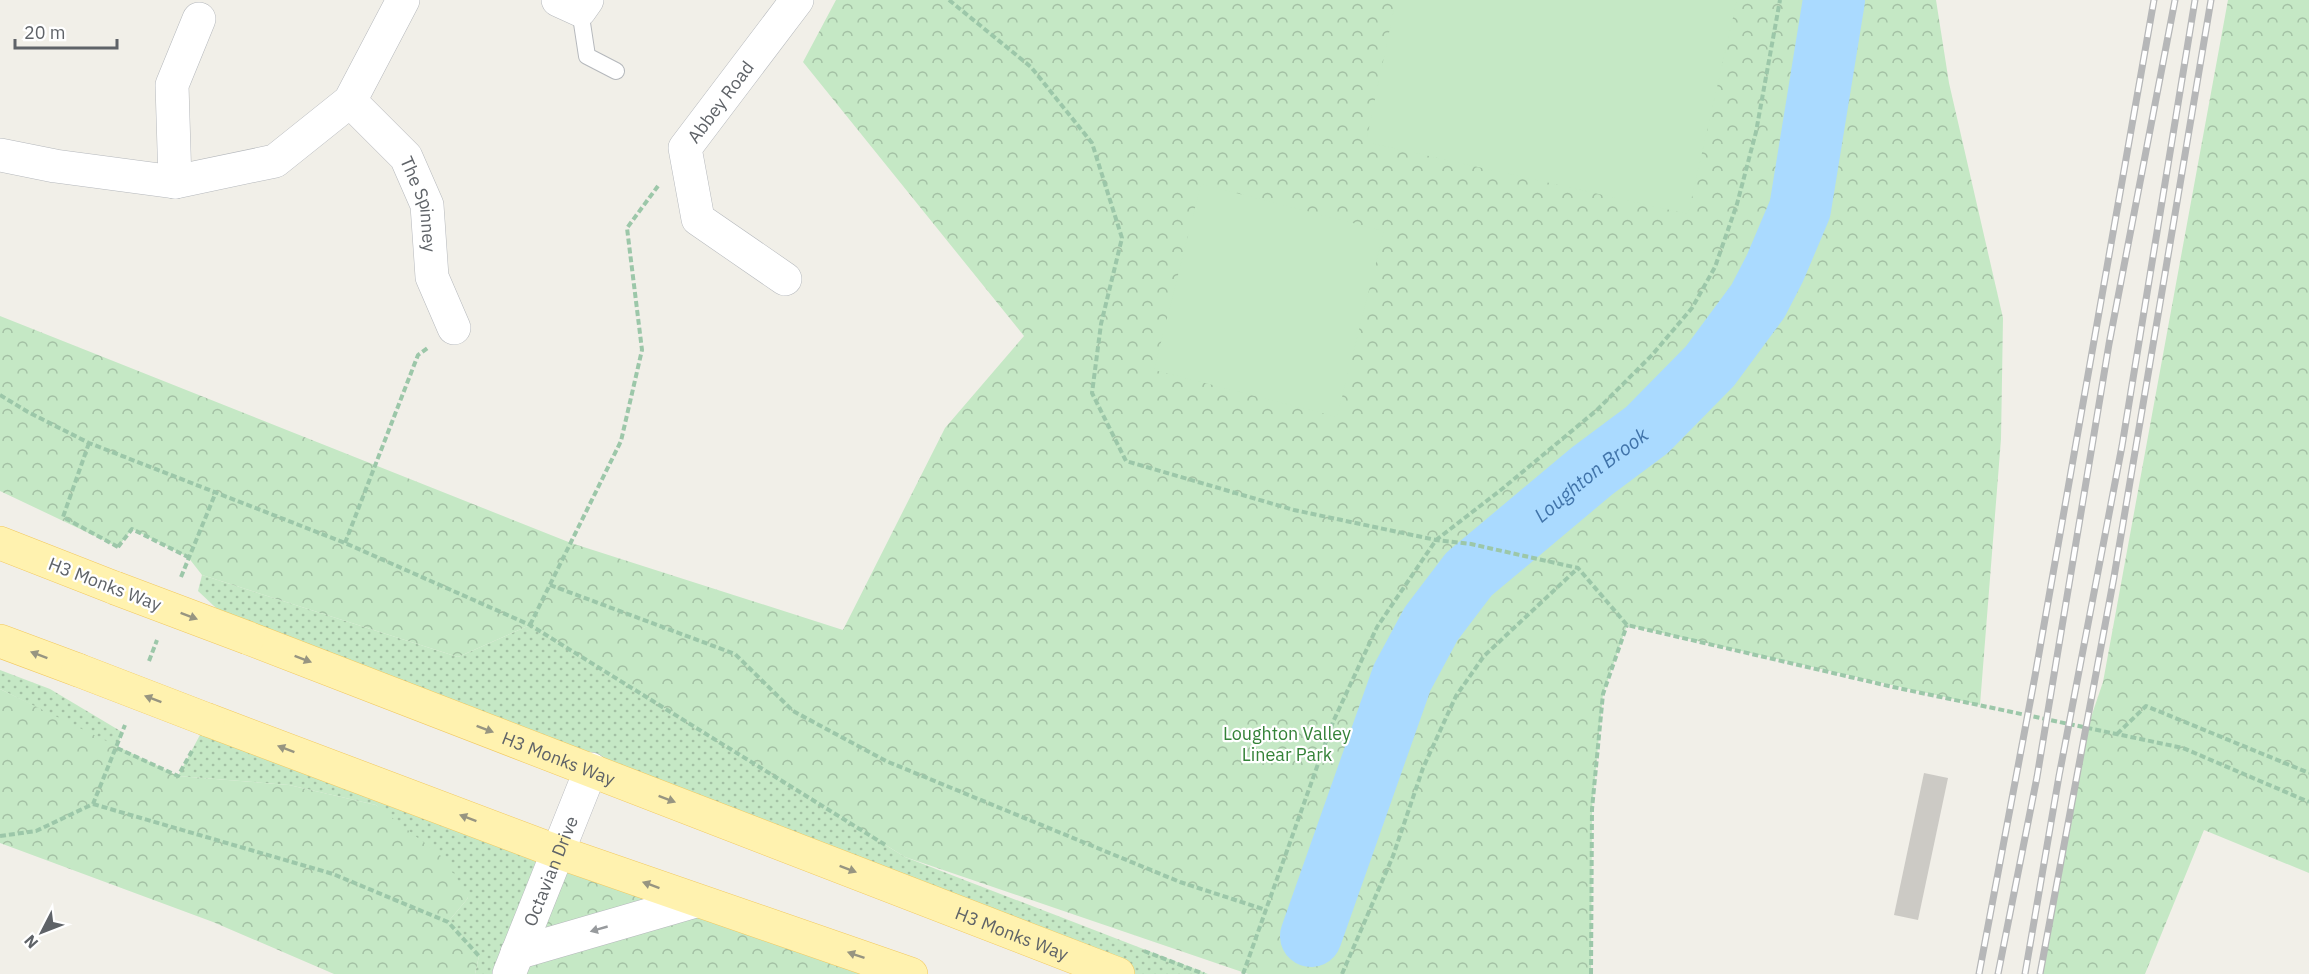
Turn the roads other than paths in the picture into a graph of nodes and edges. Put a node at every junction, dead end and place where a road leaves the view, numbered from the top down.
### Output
1 (403, 0) edge
2 (796, 0) edge
3 (575, 3) edge
4 (199, 19) dead end
5 (616, 71) dead end
6 (350, 101) junction
7 (0, 155) edge
8 (175, 182) junction
9 (785, 279) dead end
10 (454, 328) road end
11 (0, 543) edge
12 (0, 641) edge
13 (591, 769) junction
14 (558, 852) junction
15 (696, 901) junction
16 (513, 963) edge
17 (911, 974) edge
18 (1118, 974) edge

1 - 6 street
2 - 9 street, Abbey Road
3 - 5 lane
4 - 8 street
6 - 8 street
6 - 10 street, The Spinney
7 - 8 street
11 -> 13 main road, H3 Monks Way, bridge
14 -> 12 main road, bridge
13 - 14 street, Octavian Drive
13 -> 18 main road, H3 Monks Way
15 -> 14 main road
14 - 16 street, Octavian Drive
15 -> 16 street
17 -> 15 main road

